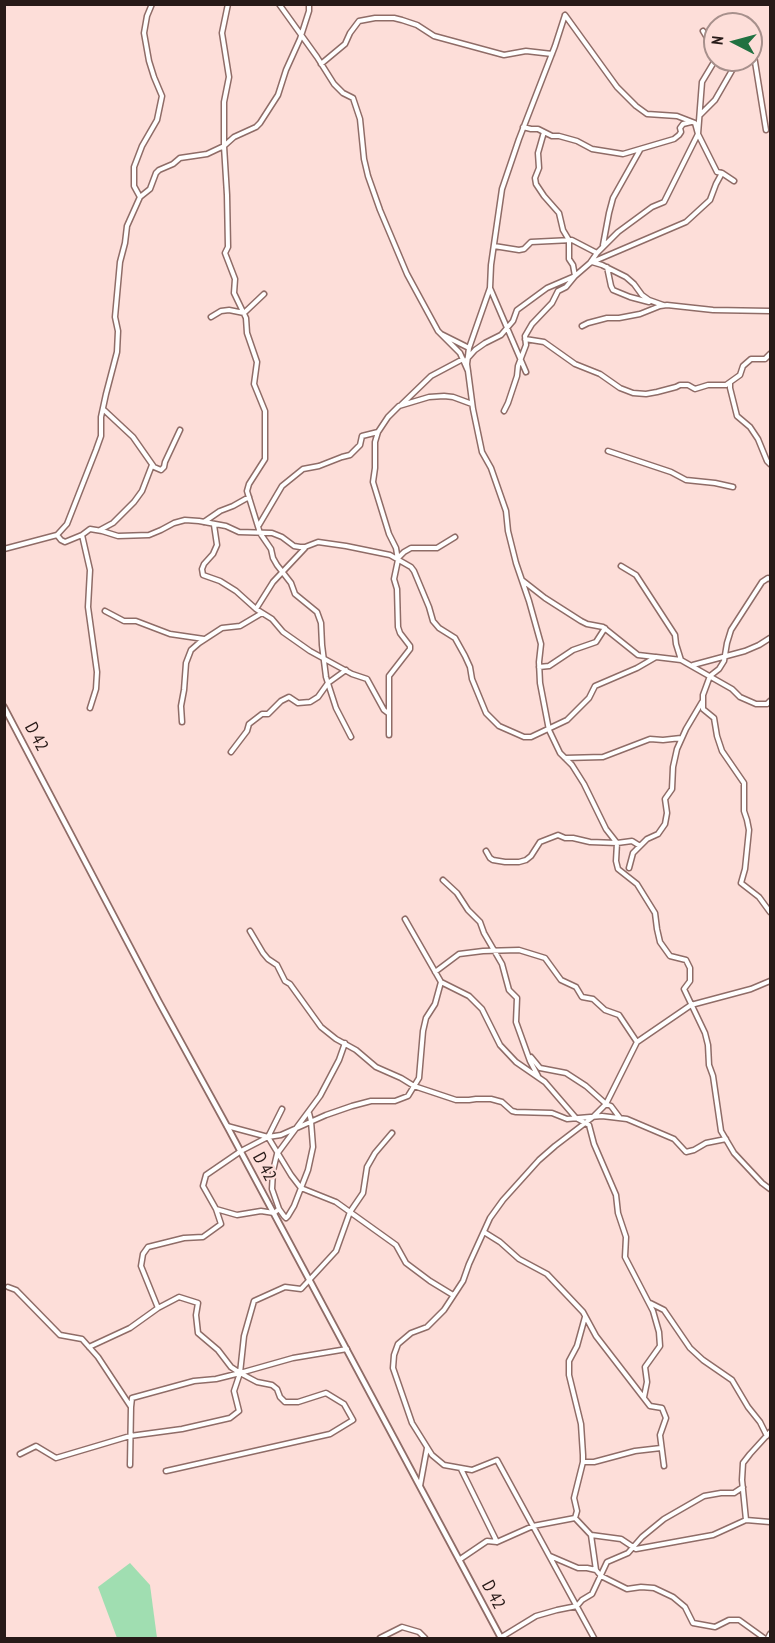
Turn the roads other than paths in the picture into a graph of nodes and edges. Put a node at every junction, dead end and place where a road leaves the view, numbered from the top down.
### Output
1 (152, 4) edge
2 (228, 4) edge
3 (279, 4) edge
4 (309, 4) edge
5 (301, 35) junction
6 (552, 54) junction
7 (321, 64) junction
8 (708, 72) edge
9 (731, 72) edge
10 (757, 72) edge
11 (700, 116) junction
12 (692, 121) junction
13 (524, 127) junction
14 (766, 130) dead end
15 (544, 132) junction
16 (698, 134) junction
17 (224, 146) junction
18 (640, 149) junction
19 (722, 173) junction
20 (734, 181) dead end
21 (140, 197) junction
22 (569, 240) junction
23 (495, 246) junction
24 (602, 247) junction
25 (597, 253) junction
26 (590, 262) junction
27 (606, 267) junction
28 (575, 276) junction
29 (490, 288) junction
30 (264, 294) dead end
31 (656, 303) junction
32 (665, 306) junction
33 (771, 311) edge
34 (244, 313) junction
35 (212, 317) dead end
36 (582, 326) dead end
37 (507, 328) junction
38 (441, 334) junction
39 (525, 339) junction
40 (469, 348) junction
41 (771, 354) edge
42 (465, 359) junction
43 (521, 360) junction
44 (526, 372) dead end
45 (730, 383) junction
46 (472, 405) junction
47 (399, 406) junction
48 (103, 409) junction
49 (504, 411) dead end
50 (180, 430) dead end
51 (378, 432) junction
52 (608, 452) dead end
53 (771, 464) edge
54 (152, 465) junction
55 (733, 487) dead end
56 (249, 497) junction
57 (204, 522) junction
58 (214, 525) junction
59 (259, 526) junction
60 (100, 530) junction
61 (260, 533) junction
62 (57, 535) junction
63 (82, 535) junction
64 (455, 537) dead end
65 (305, 547) junction
66 (4, 549) edge
67 (398, 559) junction
68 (621, 566) dead end
69 (282, 573) junction
70 (771, 579) edge
71 (522, 580) junction
72 (256, 609) junction
73 (105, 611) dead end
74 (262, 613) junction
75 (605, 628) junction
76 (771, 638) edge
77 (205, 640) junction
78 (724, 656) junction
79 (656, 657) junction
80 (324, 659) junction
81 (681, 660) junction
82 (692, 666) junction
83 (540, 667) junction
84 (346, 670) junction
85 (710, 676) junction
86 (328, 683) junction
87 (703, 701) junction
88 (771, 701) edge
89 (4, 707) edge
90 (90, 708) dead end
91 (388, 713) junction
92 (182, 722) dead end
93 (549, 730) junction
94 (389, 735) dead end
95 (351, 737) dead end
96 (682, 737) junction
97 (231, 752) dead end
98 (565, 758) junction
99 (617, 843) junction
100 (640, 846) junction
101 (486, 851) dead end
102 (629, 868) dead end
103 (443, 880) dead end
104 (771, 912) edge
105 (405, 919) dead end
106 (250, 931) dead end
107 (495, 950) junction
108 (435, 972) junction
109 (771, 981) edge
110 (441, 982) junction
111 (691, 1005) junction
112 (637, 1042) junction
113 (345, 1044) junction
114 (528, 1053) junction
115 (538, 1077) junction
116 (414, 1086) junction
117 (606, 1104) junction
118 (282, 1109) dead end
119 (308, 1112) junction
120 (593, 1117) junction
121 (621, 1118) junction
122 (576, 1119) junction
123 (311, 1121) junction
124 (584, 1123) junction
125 (227, 1126) junction
126 (297, 1127) junction
127 (392, 1133) dead end
128 (268, 1137) junction
129 (726, 1139) junction
130 (241, 1151) junction
131 (277, 1154) junction
132 (301, 1188) junction
133 (771, 1189) edge
134 (216, 1209) junction
135 (279, 1209) junction
136 (350, 1212) junction
137 (274, 1213) junction
138 (484, 1232) junction
139 (310, 1281) junction
140 (8, 1287) dead end
141 (453, 1295) junction
142 (649, 1303) junction
143 (158, 1308) junction
144 (585, 1317) junction
145 (89, 1347) junction
146 (346, 1349) junction
147 (240, 1373) junction
148 (644, 1397) junction
149 (131, 1407) junction
150 (769, 1434) edge
151 (130, 1436) junction
152 (427, 1447) junction
153 (661, 1449) junction
154 (20, 1454) dead end
155 (583, 1462) junction
156 (130, 1465) dead end
157 (664, 1466) dead end
158 (461, 1469) junction
159 (166, 1471) dead end
160 (420, 1486) junction
161 (742, 1487) junction
162 (575, 1518) junction
163 (746, 1520) junction
164 (771, 1522) edge
165 (533, 1526) junction
166 (591, 1535) junction
167 (497, 1542) junction
168 (633, 1546) junction
169 (549, 1556) junction
170 (459, 1560) junction
171 (596, 1570) junction
172 (601, 1576) junction
173 (577, 1606) junction
174 (771, 1634) edge
175 (380, 1638) edge
176 (425, 1638) edge
177 (500, 1638) edge
178 (594, 1638) edge
179 (766, 1638) edge

1 - 21 street
2 - 17 street
3 - 5 street
4 - 5 street
5 - 7 street
5 - 17 street
6 - 7 street
6 - 12 street
6 - 13 street
7 - 38 street
8 - 11 street
9 - 11 street
10 - 14 street
11 - 16 street
12 - 16 street
12 - 18 street
13 - 15 street
13 - 23 street
15 - 18 street
15 - 22 street
16 - 19 street
16 - 24 street
17 - 21 street
17 - 34 street
18 - 24 street
19 - 20 street
19 - 26 street
21 - 48 street
22 - 23 street
22 - 25 street
22 - 28 street
23 - 29 street
24 - 25 street
25 - 26 street
26 - 27 street
26 - 28 street
27 - 31 street
27 - 31 street
28 - 37 street
28 - 39 street
29 - 37 street
29 - 40 street
30 - 34 street
31 - 32 street
32 - 33 street
32 - 36 street
34 - 35 street
34 - 56 street
37 - 42 street
37 - 43 street
38 - 40 street
38 - 42 street
39 - 43 street
39 - 45 street
40 - 42 street
41 - 45 street
42 - 46 street
42 - 47 street
43 - 44 street
43 - 49 street
45 - 53 street
46 - 47 street
46 - 71 street
47 - 51 street
48 - 54 street
48 - 62 street
50 - 54 street
51 - 59 street
51 - 67 street
52 - 55 street
54 - 60 street
56 - 57 street
56 - 59 street
57 - 58 street
57 - 60 street
58 - 61 street
58 - 72 street
59 - 61 street
60 - 63 street
61 - 65 street
61 - 69 street
62 - 63 street
62 - 66 street
63 - 90 street
64 - 67 street
65 - 67 street
65 - 69 street
67 - 91 street
67 - 93 street
68 - 81 street
69 - 72 street
69 - 80 street
70 - 78 street
71 - 75 street
71 - 83 street
72 - 74 street
73 - 77 street
74 - 77 street
74 - 80 street
75 - 79 street
75 - 83 street
76 - 78 street
77 - 92 street
78 - 82 street
78 - 85 street
79 - 81 street
79 - 93 street
80 - 84 street
80 - 86 street
81 - 82 street
82 - 85 street
83 - 93 street
84 - 86 street
84 - 91 street
85 - 87 street
85 - 88 street
86 - 95 street
86 - 97 street
87 - 96 street
87 - 104 street
89 - 125 street, D 42 / D 42
91 - 94 street
93 - 98 street
96 - 98 street
96 - 100 street
98 - 99 street
99 - 100 street
99 - 101 street
99 - 111 street
100 - 102 street
103 - 107 street
105 - 108 street
106 - 113 street
107 - 108 street
107 - 112 street
107 - 114 street
108 - 110 street
109 - 111 street
110 - 115 street
110 - 116 street
111 - 112 street
111 - 129 street
112 - 117 street
113 - 116 street
113 - 119 street
114 - 115 street
114 - 117 street
115 - 122 street
116 - 122 street
116 - 123 street
117 - 120 street
117 - 121 street
118 - 128 street
119 - 123 street
119 - 126 street
120 - 121 street
120 - 122 street
120 - 124 street
121 - 129 street
122 - 124 street
123 - 126 street
123 - 132 street
124 - 138 street
124 - 142 street
125 - 128 street
125 - 130 street, D 42 / D 42
126 - 128 street
126 - 131 street
127 - 136 street
128 - 130 street
128 - 131 street
129 - 133 street
130 - 134 street
130 - 137 street, D 42 / D 42
131 - 132 street
131 - 135 street
132 - 135 street
132 - 136 street
134 - 137 street
134 - 143 street
135 - 137 street
136 - 139 street
136 - 141 street
137 - 139 street, D 42 / D 42
138 - 141 street
138 - 144 street
139 - 146 street, D 42 / D 42
139 - 147 street
140 - 145 street
141 - 152 street
142 - 148 street
142 - 150 street
143 - 145 street
143 - 147 street
144 - 148 street
144 - 155 street
145 - 149 street
146 - 147 street
146 - 160 street, D 42 / D 42
147 - 149 street
147 - 151 street
147 - 159 street
148 - 153 street
149 - 151 street
150 - 161 street
151 - 154 street
151 - 156 street
152 - 158 street
152 - 160 street
153 - 155 street
153 - 157 street
155 - 162 street
158 - 165 street
158 - 167 street
160 - 170 street, D 42 / D 42
161 - 163 street
161 - 168 street
162 - 165 street
162 - 166 street
163 - 164 street
163 - 168 street
165 - 167 street
165 - 169 street
166 - 168 street
166 - 171 street
167 - 170 street
168 - 172 street
169 - 171 street
169 - 173 street
170 - 177 street, D 42 / D 42
171 - 172 street
172 - 173 street
172 - 179 street
173 - 177 street
173 - 178 street
174 - 179 street
175 - 176 street

